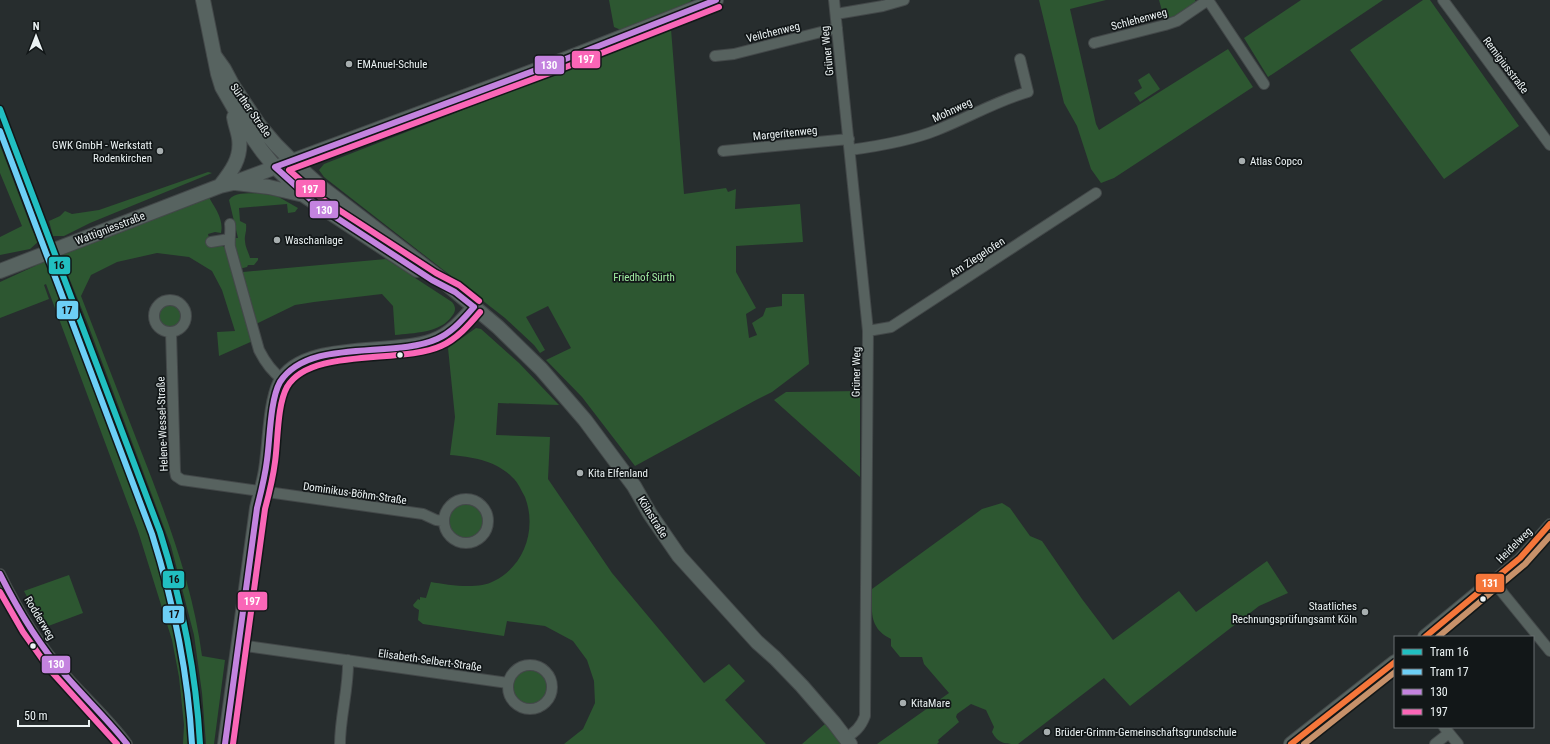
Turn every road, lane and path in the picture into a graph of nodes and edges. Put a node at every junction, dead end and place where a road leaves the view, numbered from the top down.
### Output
1 (203, 0) edge
2 (716, 0) edge
3 (834, 0) edge
4 (904, 0) edge
5 (1208, 0) edge
6 (1443, 0) edge
7 (836, 14) junction
8 (837, 28) junction
9 (1094, 43) dead end
10 (214, 55) junction
11 (715, 56) dead end
12 (1020, 59) dead end
13 (1264, 84) dead end
14 (232, 106) junction
15 (849, 139) junction
16 (1550, 145) edge
17 (850, 150) junction
18 (723, 151) dead end
19 (292, 161) junction
20 (275, 167) junction
21 (226, 184) junction
22 (1096, 193) dead end
23 (305, 196) junction
24 (230, 224) dead end
25 (229, 239) junction
26 (211, 242) dead end
27 (34, 257) junction
28 (0, 266) edge
29 (0, 271) edge
30 (455, 292) junction
31 (474, 307) junction
32 (868, 331) junction
33 (171, 332) dead end
34 (282, 379) junction
35 (261, 493) junction
36 (444, 521) junction
37 (1550, 524) edge
38 (0, 574) edge
39 (1493, 580) junction
40 (1426, 636) edge
41 (239, 645) junction
42 (1550, 651) edge
43 (348, 660) junction
44 (1394, 663) edge
45 (508, 683) junction
46 (1446, 730) edge
47 (848, 741) edge
48 (127, 744) edge
49 (225, 744) edge
50 (340, 744) edge
51 (1290, 744) edge
52 (1435, 744) edge
53 (1458, 744) edge

1 - 10 street, Sürther Straße
2 - 19 street, Wattigniesstraße
3 - 7 street, Grüner Weg
4 - 7 street
5 - 9 street, Schlehenweg
5 - 13 street, Schlehenweg
6 - 16 street, Remigiusstraße
7 - 8 street, Grüner Weg
8 - 11 street, Veilchenweg
8 - 15 street, Grüner Weg
10 - 14 street, Sürther Straße
10 - 19 street, Sürther Straße
12 - 17 street, Mohnweg
14 - 20 street, Sürther Straße
14 - 21 street
15 - 17 street, Grüner Weg
15 - 18 street, Margeritenweg
17 - 32 street, Grüner Weg
19 - 20 street, Wattigniesstraße
19 - 30 street, Kölnstraße
20 - 21 street, Wattigniesstraße
20 - 23 street, Kölnstraße
21 - 23 street
21 - 27 street, Wattigniesstraße
22 - 32 street, Am Ziegelofen
23 - 30 street, Kölnstraße
24 - 25 street
25 - 26 street
25 - 34 street
27 - 28 street
27 - 29 street, Wattigniesstraße
30 - 31 street, Kölnstraße
31 - 34 street
31 - 47 street, Kölnstraße
32 - 47 street, Grüner Weg
33 - 35 street, Helene-Wessel-Straße
34 - 35 street
35 - 36 street, Dominikus-Böhm-Straße
35 - 41 street
36 - 36 street
37 - 39 street, Heidelweg
38 - 48 street, Rodderweg
39 - 40 street
39 - 42 street
41 - 43 street, Elisabeth-Selbert-Straße
41 - 49 street
43 - 45 street, Elisabeth-Selbert-Straße
43 - 50 street
44 - 51 street
45 - 45 street
46 - 52 street
46 - 53 street

